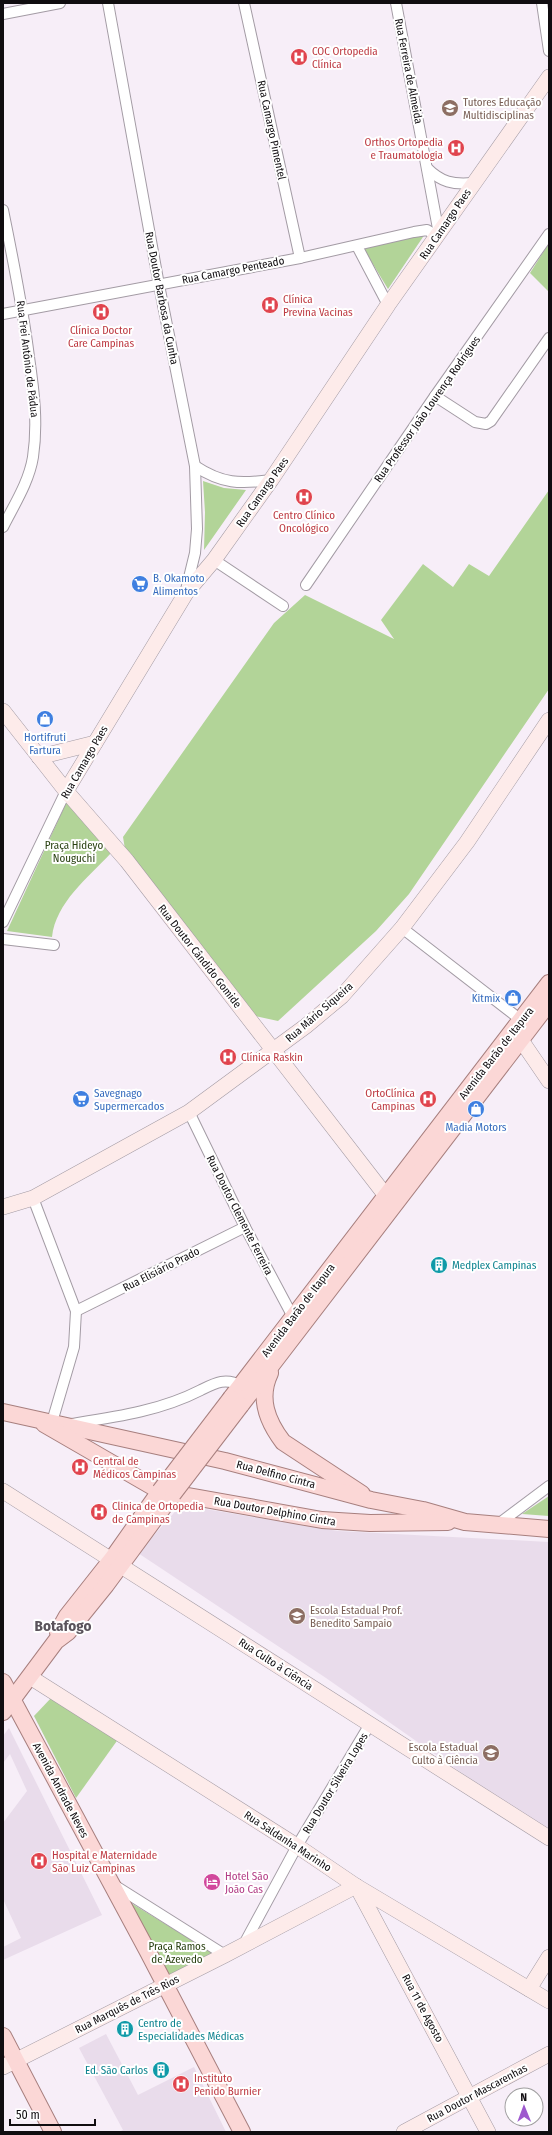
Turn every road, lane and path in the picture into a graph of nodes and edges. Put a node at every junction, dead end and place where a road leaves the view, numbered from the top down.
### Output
1 (60, 3) edge
2 (108, 3) edge
3 (244, 3) edge
4 (396, 3) edge
5 (542, 3) edge
6 (549, 9) edge
7 (3, 14) edge
8 (549, 51) edge
9 (549, 77) edge
10 (427, 168) junction
11 (473, 183) junction
12 (3, 210) edge
13 (549, 234) edge
14 (438, 235) junction
15 (357, 246) junction
16 (300, 258) junction
17 (159, 285) junction
18 (388, 305) junction
19 (23, 310) junction
20 (3, 314) edge
21 (549, 338) edge
22 (435, 396) junction
23 (195, 466) junction
24 (271, 480) junction
25 (3, 527) edge
26 (214, 560) junction
27 (306, 585) dead end
28 (186, 593) junction
29 (283, 606) dead end
30 (3, 711) edge
31 (549, 720) edge
32 (95, 743) junction
33 (39, 757) junction
34 (66, 791) junction
35 (3, 922) edge
36 (402, 928) junction
37 (3, 939) edge
38 (54, 946) dead end
39 (549, 983) edge
40 (549, 1003) edge
41 (521, 1020) junction
42 (521, 1040) junction
43 (273, 1051) junction
44 (549, 1081) edge
45 (189, 1112) junction
46 (33, 1198) junction
47 (389, 1200) junction
48 (3, 1207) edge
49 (245, 1227) junction
50 (76, 1311) junction
51 (293, 1317) junction
52 (275, 1363) junction
53 (241, 1386) junction
54 (236, 1402) junction
55 (3, 1412) edge
56 (33, 1418) junction
57 (59, 1423) junction
58 (549, 1486) edge
59 (3, 1491) edge
60 (166, 1493) junction
61 (371, 1500) junction
62 (389, 1504) junction
63 (466, 1522) junction
64 (387, 1523) junction
65 (497, 1525) junction
66 (549, 1529) edge
67 (116, 1562) junction
68 (30, 1677) junction
69 (3, 1682) edge
70 (8, 1706) edge
71 (370, 1724) junction
72 (546, 1834) edge
73 (297, 1846) junction
74 (109, 1882) junction
75 (356, 1886) junction
76 (243, 1946) junction
77 (225, 1955) junction
78 (549, 1957) edge
79 (165, 1984) junction
80 (529, 1989) junction
81 (549, 2000) edge
82 (3, 2036) edge
83 (549, 2054) edge
84 (9, 2064) edge
85 (470, 2097) junction
86 (53, 2132) edge
87 (242, 2132) edge
88 (404, 2132) edge
89 (488, 2132) edge

1 - 7 street
2 - 17 street, Rua Doutor Barbosa da Cunha
3 - 16 street, Rua Camargo Pimentel
4 - 10 street, Rua Ferreira de Almeida
5 - 6 street
5 - 8 street
9 - 11 street, Rua Camargo Paes
10 - 11 street
10 - 14 street, Rua Ferreira de Almeida
11 - 14 street, Rua Camargo Paes
12 - 19 street, Rua Frei Antônio de Pádua
13 - 22 street, Rua Professor João Lourença Rodrigues
14 - 15 street, Rua Camargo Penteado
14 - 18 street, Rua Camargo Paes
15 - 16 street, Rua Camargo Penteado
15 - 18 street
16 - 17 street, Rua Camargo Penteado
17 - 19 street, Rua Camargo Penteado
17 - 23 street, Rua Doutor Barbosa da Cunha
18 - 24 street, Rua Camargo Paes
19 - 20 street, Rua Camargo Penteado
19 - 25 street, Rua Frei Antônio de Pádua
21 - 22 street
22 - 27 street, Rua Professor João Lourença Rodrigues
23 - 24 street
23 - 28 street, Rua Doutor Barbosa da Cunha
24 - 26 street, Rua Camargo Paes
26 - 28 street, Rua Camargo Paes
26 - 29 street
28 - 32 street, Rua Camargo Paes
30 - 33 street, Rua Doutor Cândido Gomide
31 - 36 street, Rua Mário Siqueira
32 - 33 street
32 - 34 street, Rua Camargo Paes
33 - 34 street, Rua Doutor Cândido Gomide
34 - 35 street, Rua Camargo Paes
34 - 43 street, Rua Doutor Cândido Gomide
36 - 41 street
36 - 43 street, Rua Mário Siqueira
37 - 38 street
39 - 41 main road, Avenida Barão de Itapura
40 - 42 main road, Avenida Barão de Itapura
41 - 47 main road, Avenida Barão de Itapura
42 - 44 street
42 - 47 main road, Avenida Barão de Itapura
43 - 45 street, Rua Mário Siqueira
43 - 47 street, Rua Doutor Cândido Gomide
45 - 46 street, Rua Mário Siqueira
45 - 49 street, Rua Doutor Clemente Ferreira
46 - 48 street, Rua Mário Siqueira
46 - 50 street
47 - 51 main road, Avenida Barão de Itapura
47 - 52 main road, Avenida Barão de Itapura
49 - 50 street, Rua Elisiário Prado
49 - 51 street, Rua Doutor Clemente Ferreira
50 - 57 street
51 - 53 main road, Avenida Barão de Itapura
52 - 54 main road, Avenida Barão de Itapura
52 - 61 main road
53 - 54 main road, Avenida Barão de Itapura
53 - 57 street
54 - 60 main road, Avenida Barão de Itapura, bridge
55 - 56 main road, Rua Delfino Cintra
56 - 57 main road, Rua Delfino Cintra
56 - 60 main road, Rua Doutor Delphino Cintra
57 - 61 main road, Rua Delfino Cintra
58 - 65 street
59 - 67 street, Rua Culto à Ciência
60 - 64 main road, Rua Doutor Delphino Cintra
60 - 67 main road, Avenida Barão de Itapura
61 - 62 main road, Rua Delfino Cintra
62 - 63 main road, Rua Delfino Cintra
62 - 64 main road
63 - 64 main road, Rua Doutor Delphino Cintra
63 - 65 main road, Rua Delfino Cintra
65 - 66 main road, Rua Delfino Cintra
67 - 68 main road, Avenida Barão de Itapura
67 - 71 street, Rua Culto à Ciência
68 - 70 main road, Avenida Barão de Itapura
68 - 73 street, Rua Saldanha Marinho
69 - 70 main road, Avenida Andrade Neves
70 - 74 main road, Avenida Andrade Neves
71 - 72 street, Rua Culto à Ciência
71 - 73 street, Rua Doutor Silveira Lopes
73 - 75 street, Rua Saldanha Marinho
73 - 76 street, Rua Doutor Silveira Lopes
74 - 77 street
74 - 79 main road, Avenida Andrade Neves
75 - 76 street, Rua Marquês de Três Rios
75 - 80 street, Rua Saldanha Marinho
75 - 85 street, Rua 11 de Agosto
76 - 77 street, Rua Marquês de Três Rios
77 - 79 street, Rua Marquês de Três Rios
78 - 80 street
79 - 84 street, Rua Marquês de Três Rios
79 - 87 main road, Avenida Andrade Neves
80 - 81 street, Rua Saldanha Marinho
82 - 84 main road
83 - 85 street, Rua Doutor Mascarenhas
84 - 86 main road
85 - 88 street, Rua Doutor Mascarenhas
85 - 89 street, Rua 11 de Agosto

